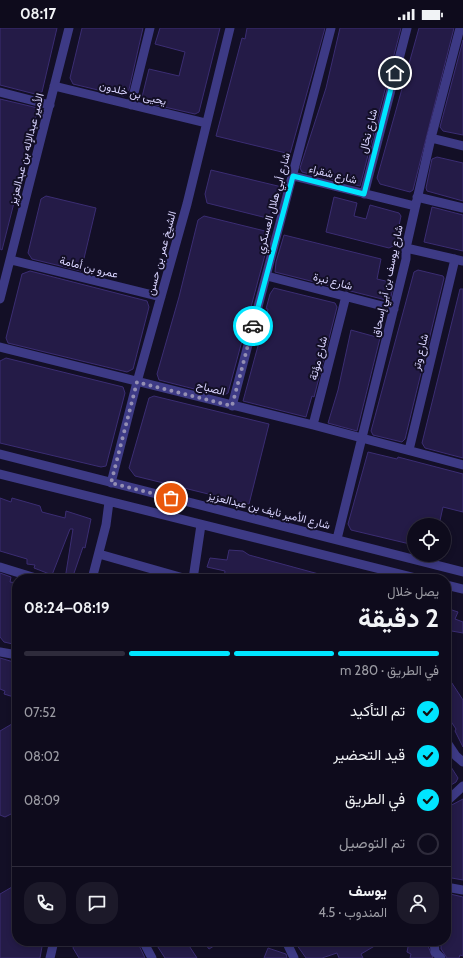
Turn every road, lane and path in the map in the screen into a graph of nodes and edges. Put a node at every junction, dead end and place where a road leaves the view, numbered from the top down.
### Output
1 (68, 28) edge
2 (150, 28) edge
3 (230, 28) edge
4 (331, 28) edge
5 (407, 28) edge
6 (460, 28) edge
7 (54, 86) junction
8 (0, 92) edge
9 (50, 105) junction
10 (131, 105) junction
11 (206, 123) junction
12 (431, 138) junction
13 (463, 146) edge
14 (293, 176) junction
15 (364, 194) junction
16 (416, 201) junction
17 (463, 208) edge
18 (406, 248) junction
19 (11, 260) junction
20 (459, 260) edge
21 (267, 276) junction
22 (346, 296) junction
23 (161, 297) junction
24 (0, 299) edge
25 (394, 308) junction
26 (0, 347) edge
27 (137, 382) junction
28 (232, 406) junction
29 (313, 425) junction
30 (362, 438) junction
31 (409, 450) junction
32 (0, 454) edge
33 (463, 465) edge
34 (0, 474) edge
35 (111, 483) junction
36 (110, 502) junction
37 (201, 525) junction
38 (337, 539) junction
39 (99, 554) junction
40 (0, 567) edge
41 (463, 572) edge
42 (23, 574) edge
43 (93, 574) edge
44 (169, 574) edge
45 (194, 574) edge
46 (378, 574) edge
47 (451, 586) edge
48 (463, 589) edge
49 (0, 652) edge
50 (12, 654) edge
51 (451, 748) edge
52 (463, 762) edge
53 (463, 786) edge
54 (451, 797) edge
55 (451, 888) edge
56 (463, 890) edge
57 (53, 946) edge
58 (146, 946) edge
59 (288, 946) edge
60 (434, 946) edge
61 (50, 958) edge
62 (152, 958) edge
63 (294, 958) edge
64 (441, 958) edge

1 - 7 street, الأمير عبدالإله بن عبدالعزيز
2 - 10 street
3 - 11 street, الشيخ عمر بن حسن
4 - 14 street, شارع أبي هلال العسكري
5 - 15 street, شارع نخال
6 - 12 street, شارع يوسف بن أبي إسحاق
7 - 9 street, الأمير عبدالإله بن عبدالعزيز
7 - 10 street, يحيى بن خلدون
8 - 9 street
9 - 19 street, الأمير عبدالإله بن عبدالعزيز
10 - 11 street, يحيى بن خلدون
11 - 23 street, الشيخ عمر بن حسن
12 - 13 street
12 - 16 street, شارع يوسف بن أبي إسحاق
14 - 15 street, شارع شقراء
14 - 21 street, شارع أبي هلال العسكري
15 - 16 street, شارع شقراء
16 - 17 street, شارع شقراء
16 - 18 street, شارع يوسف بن أبي إسحاق
18 - 20 street
18 - 25 street, شارع يوسف بن أبي إسحاق
19 - 23 street, عمرو بن أمامة
19 - 24 street, الأمير عبدالإله بن عبدالعزيز
20 - 31 street, شارع وتر
21 - 22 street, شارع نبرة
21 - 28 street, شارع أبي هلال العسكري
22 - 25 street, شارع نبرة
22 - 29 street, شارع مؤتة
23 - 27 street, الشيخ عمر بن حسن
25 - 30 street, شارع يوسف بن أبي إسحاق
26 - 27 street, الصباح
27 - 28 street, الصباح
27 - 35 street, الشيخ عمر بن حسن
28 - 29 street, الصباح
29 - 30 street, الصباح
30 - 31 street, الصباح
30 - 38 street, شارع يوسف بن أبي إسحاق
31 - 33 street, الصباح
32 - 35 street, شارع الأمير نايف بن عبدالعزيز
34 - 36 street
35 - 38 street, شارع الأمير نايف بن عبدالعزيز
36 - 37 street
36 - 39 street
37 - 45 street
37 - 46 street
38 - 41 street, شارع الأمير نايف بن عبدالعزيز
39 - 43 street
39 - 44 street
40 - 42 street
47 - 48 street
49 - 50 street
51 - 52 street
53 - 54 street
55 - 56 street
57 - 61 street
58 - 62 street
59 - 63 street
60 - 64 street

